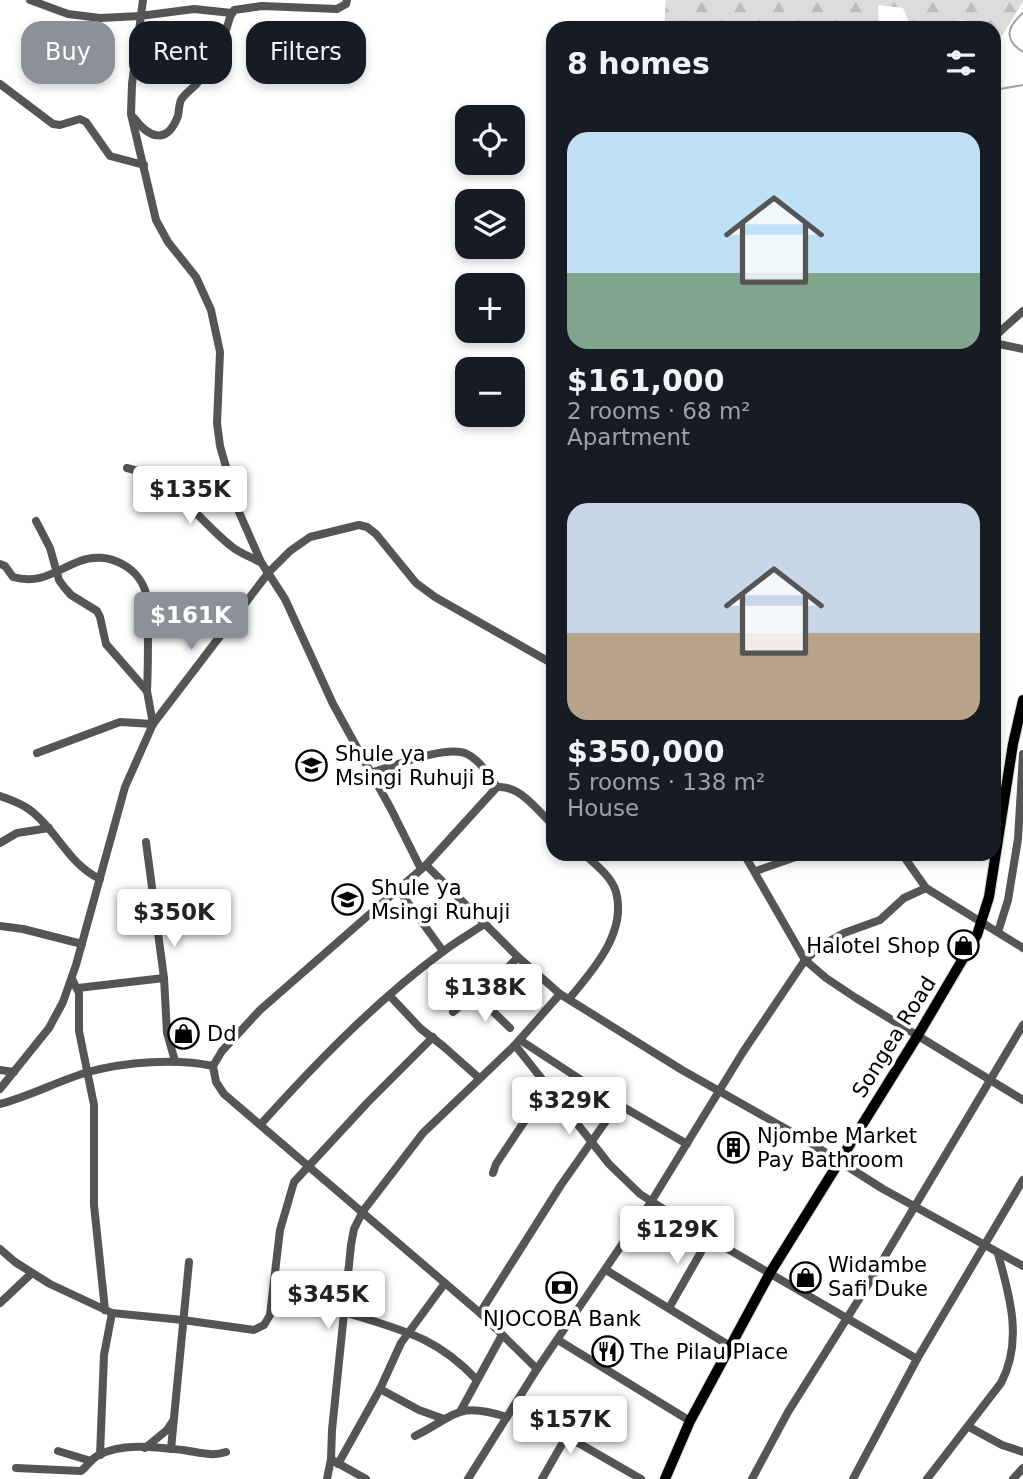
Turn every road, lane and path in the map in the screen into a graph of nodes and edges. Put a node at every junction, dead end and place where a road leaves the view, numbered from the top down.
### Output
1 (30, 0) edge
2 (143, 0) edge
3 (234, 0) edge
4 (347, 0) edge
5 (233, 11) junction
6 (140, 16) junction
7 (139, 21) edge
8 (230, 21) edge
9 (0, 84) edge
10 (132, 84) edge
11 (196, 84) edge
12 (131, 114) junction
13 (144, 165) junction
14 (1023, 311) edge
15 (1001, 331) edge
16 (1001, 344) edge
17 (1023, 349) edge
18 (127, 468) dead end
19 (36, 522) dead end
20 (261, 562) junction
21 (0, 564) edge
22 (269, 572) junction
23 (57, 573) junction
24 (546, 660) edge
25 (147, 691) junction
26 (1023, 700) edge
27 (153, 724) junction
28 (1018, 742) edge
29 (37, 753) dead end
30 (1023, 754) edge
31 (370, 773) junction
32 (496, 788) junction
33 (0, 796) edge
34 (546, 818) edge
35 (49, 828) junction
36 (1001, 833) edge
37 (1020, 839) edge
38 (146, 842) dead end
39 (0, 843) edge
40 (591, 861) edge
41 (749, 861) edge
42 (784, 861) edge
43 (907, 861) edge
44 (996, 861) edge
45 (424, 867) junction
46 (756, 871) junction
47 (100, 879) junction
48 (926, 888) junction
49 (398, 889) junction
50 (486, 923) junction
51 (983, 923) junction
52 (0, 926) edge
53 (998, 932) junction
54 (82, 943) junction
55 (1023, 948) edge
56 (443, 951) junction
57 (518, 957) junction
58 (805, 960) junction
59 (164, 978) junction
60 (72, 979) junction
61 (78, 988) junction
62 (560, 994) junction
63 (390, 996) junction
64 (479, 998) junction
65 (569, 999) junction
66 (453, 1012) dead end
67 (1023, 1025) edge
68 (510, 1028) dead end
69 (918, 1035) junction
70 (433, 1037) junction
71 (517, 1042) junction
72 (175, 1061) junction
73 (213, 1066) junction
74 (0, 1070) edge
75 (14, 1072) junction
76 (87, 1072) junction
77 (479, 1079) junction
78 (990, 1081) junction
79 (0, 1089) edge
80 (548, 1090) junction
81 (719, 1091) junction
82 (1023, 1100) edge
83 (0, 1104) edge
84 (618, 1104) junction
85 (261, 1124) junction
86 (592, 1143) junction
87 (687, 1144) junction
88 (840, 1161) junction
89 (308, 1165) junction
90 (493, 1173) dead end
91 (1023, 1180) edge
92 (651, 1202) junction
93 (914, 1207) junction
94 (363, 1211) junction
95 (709, 1238) junction
96 (986, 1247) junction
97 (0, 1249) edge
98 (998, 1254) junction
99 (189, 1262) dead end
100 (1023, 1266) edge
101 (606, 1270) junction
102 (32, 1273) junction
103 (770, 1273) junction
104 (445, 1283) junction
105 (0, 1303) edge
106 (670, 1308) junction
107 (109, 1312) junction
108 (344, 1312) junction
109 (480, 1313) junction
110 (848, 1318) junction
111 (183, 1320) junction
112 (408, 1331) junction
113 (502, 1335) junction
114 (558, 1340) junction
115 (730, 1346) junction
116 (917, 1359) junction
117 (537, 1369) junction
118 (476, 1379) junction
119 (380, 1389) junction
120 (514, 1406) junction
121 (461, 1410) junction
122 (176, 1417) junction
123 (507, 1417) junction
124 (444, 1419) junction
125 (690, 1421) junction
126 (969, 1427) junction
127 (415, 1436) dead end
128 (566, 1437) junction
129 (145, 1448) junction
130 (171, 1449) junction
131 (58, 1451) dead end
132 (226, 1452) dead end
133 (1023, 1452) edge
134 (100, 1455) junction
135 (91, 1461) junction
136 (335, 1462) junction
137 (16, 1468) dead end
138 (1023, 1468) edge
139 (327, 1479) edge
140 (366, 1479) edge
141 (468, 1479) edge
142 (542, 1479) edge
143 (642, 1479) edge
144 (665, 1479) edge
145 (752, 1479) edge
146 (853, 1479) edge
147 (927, 1479) edge
148 (1013, 1479) edge

1 - 6 street
2 - 6 street
3 - 5 street
4 - 5 street
5 - 6 street
5 - 8 street
6 - 7 street
9 - 13 street
10 - 12 street
11 - 12 street
12 - 13 street
13 - 20 street
14 - 15 street
16 - 17 street
18 - 20 street
19 - 23 street
20 - 22 street
21 - 23 street
22 - 24 street
22 - 27 street
22 - 31 street
23 - 25 street
23 - 25 street
25 - 27 street
26 - 28 highway, Songea Road
27 - 29 street
27 - 47 street
28 - 36 highway, Songea Road
30 - 37 street
31 - 32 street
31 - 45 street
32 - 34 street
32 - 45 street
33 - 35 street
35 - 39 street
35 - 47 street
37 - 53 street
38 - 59 street
40 - 65 street
41 - 46 street
42 - 46 street
43 - 48 street
44 - 51 highway, Songea Road
45 - 49 street
45 - 50 street
46 - 58 street
47 - 54 street
48 - 51 street
48 - 58 street
49 - 56 street
49 - 73 street
50 - 56 street
50 - 57 street
51 - 53 street
51 - 69 highway, Songea Road
52 - 54 street
53 - 55 street
54 - 60 street
56 - 63 street
57 - 62 street
57 - 64 street
58 - 69 street
58 - 81 street
59 - 61 street
59 - 72 street
60 - 61 street
60 - 75 street
61 - 76 street
62 - 65 street
62 - 71 street
63 - 70 street
63 - 85 street
64 - 66 street
64 - 68 street
65 - 81 street
67 - 78 street
69 - 78 street
69 - 88 highway, Songea Road
70 - 77 street
70 - 89 street
71 - 77 street
71 - 80 street
71 - 84 street
72 - 73 street
72 - 76 street
73 - 85 street
74 - 75 street
75 - 79 street
76 - 83 street
76 - 107 street
77 - 94 street
78 - 82 street
78 - 93 street
80 - 86 street
80 - 90 street
81 - 87 street
81 - 88 street
84 - 86 street
84 - 87 street
85 - 89 street
86 - 92 street
86 - 109 street
87 - 92 street
88 - 93 street
88 - 103 highway, Songea Road
89 - 94 street
89 - 111 street
91 - 96 street
92 - 95 street
92 - 101 street
93 - 96 street
93 - 110 street
94 - 104 street
94 - 108 street
95 - 103 street
95 - 106 street
96 - 98 street
96 - 116 street
97 - 102 street
98 - 100 street
98 - 126 street
99 - 111 street
101 - 106 street
101 - 114 street
102 - 105 street
102 - 107 street
103 - 110 street
103 - 115 highway, Songea Road
104 - 109 street
104 - 112 street
106 - 115 street
107 - 111 street
107 - 134 street
108 - 112 street
108 - 136 street
109 - 113 street
110 - 116 street
110 - 145 street
111 - 122 street
112 - 118 street
112 - 119 street
113 - 117 street
113 - 118 street
114 - 117 street
114 - 125 street
115 - 125 highway, Songea Road
116 - 146 street
117 - 120 street
118 - 121 street
119 - 124 street
119 - 136 street
120 - 123 street
120 - 128 street
121 - 123 street
121 - 124 street
122 - 129 street
122 - 130 street
123 - 141 street
124 - 127 street
125 - 144 highway, Songea Road
126 - 133 street
126 - 147 street
128 - 142 street
128 - 143 street
129 - 130 street
129 - 134 street
130 - 132 street
131 - 135 street
134 - 135 street
135 - 137 street
136 - 139 street
136 - 140 street
138 - 148 street

